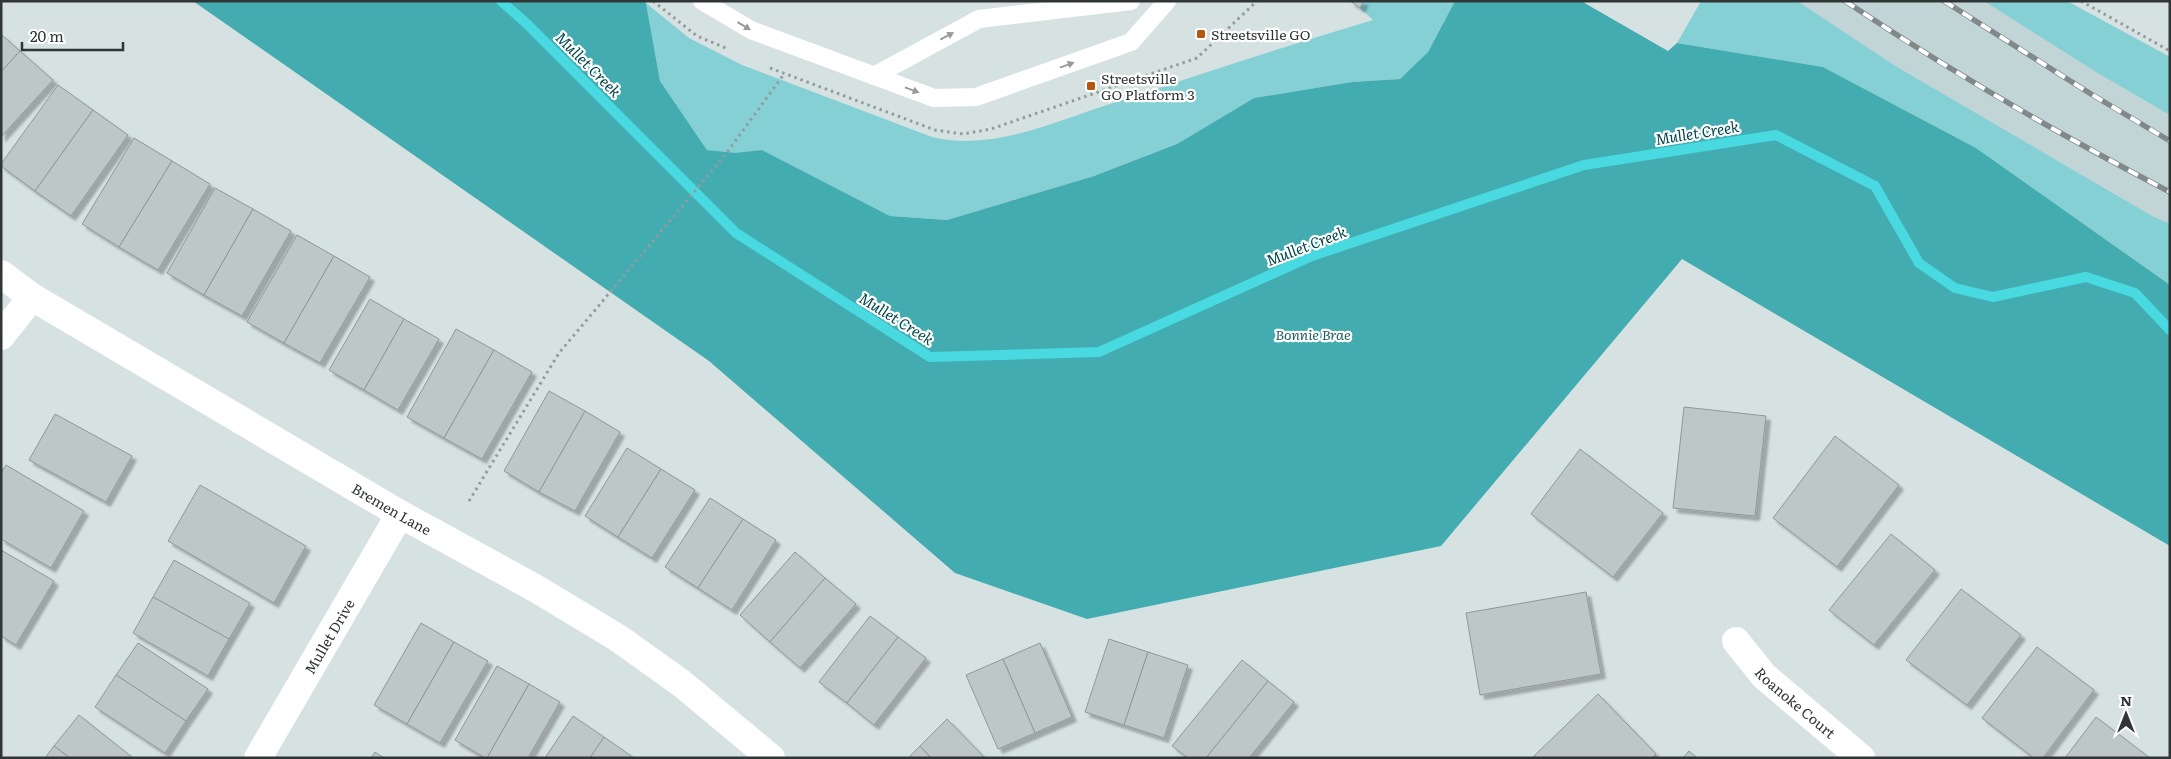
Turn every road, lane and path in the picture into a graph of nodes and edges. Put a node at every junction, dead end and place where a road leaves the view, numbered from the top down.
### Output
1 (702, 1) edge
2 (1131, 1) edge
3 (1167, 1) edge
4 (2081, 1) edge
5 (2170, 51) edge
6 (784, 74) dead end
7 (874, 76) junction
8 (1, 274) edge
9 (32, 297) junction
10 (1, 336) edge
11 (469, 501) dead end
12 (400, 514) junction
13 (1736, 641) dead end
14 (258, 758) edge
15 (771, 758) edge
16 (1861, 758) edge

1 -> 7 lane
7 -> 2 lane
7 -> 3 lane
4 - 5 path
6 - 11 path
8 - 9 street, Bremen Lane
9 - 10 street
9 - 12 street, Bremen Lane
12 - 14 street, Mullet Drive
12 - 15 street, Bremen Lane
13 - 16 street, Roanoke Court

